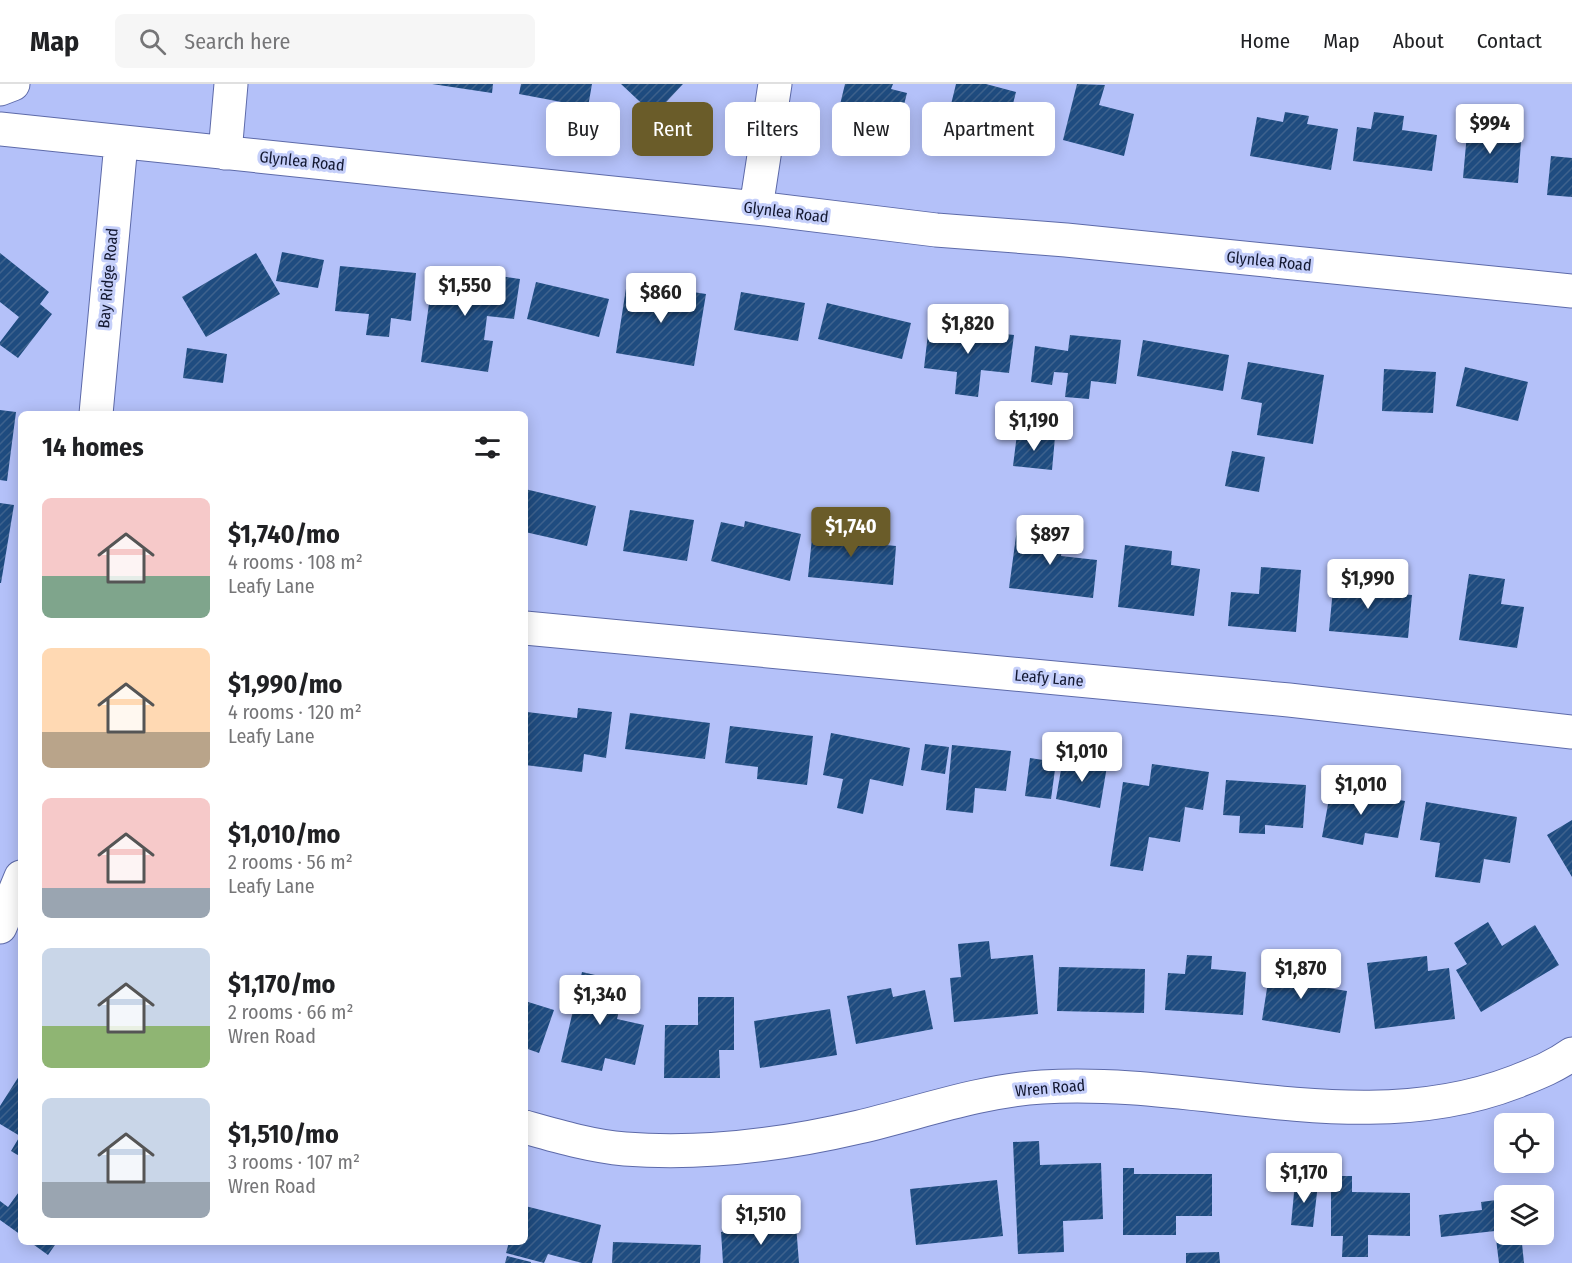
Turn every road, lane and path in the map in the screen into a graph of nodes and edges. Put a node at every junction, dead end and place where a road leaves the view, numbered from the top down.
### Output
1 (13, 84) edge
2 (231, 84) edge
3 (775, 84) edge
4 (0, 89) edge
5 (0, 129) edge
6 (121, 143) junction
7 (225, 153) junction
8 (756, 208) junction
9 (1572, 291) edge
10 (96, 411) edge
11 (528, 628) edge
12 (1572, 732) edge
13 (0, 872) edge
14 (18, 877) edge
15 (18, 885) edge
16 (0, 927) edge
17 (18, 940) edge
18 (0, 951) edge
19 (1572, 1054) edge
20 (528, 1128) edge

1 - 4 street
2 - 7 street
3 - 8 street
5 - 6 street, Glynlea Road
6 - 7 street, Glynlea Road
6 - 10 street, Bay Ridge Road
7 - 8 street, Glynlea Road
8 - 9 street, Glynlea Road
11 - 12 street, Leafy Lane
13 - 14 street
15 - 16 street
17 - 18 street
19 - 20 street, Wren Road

